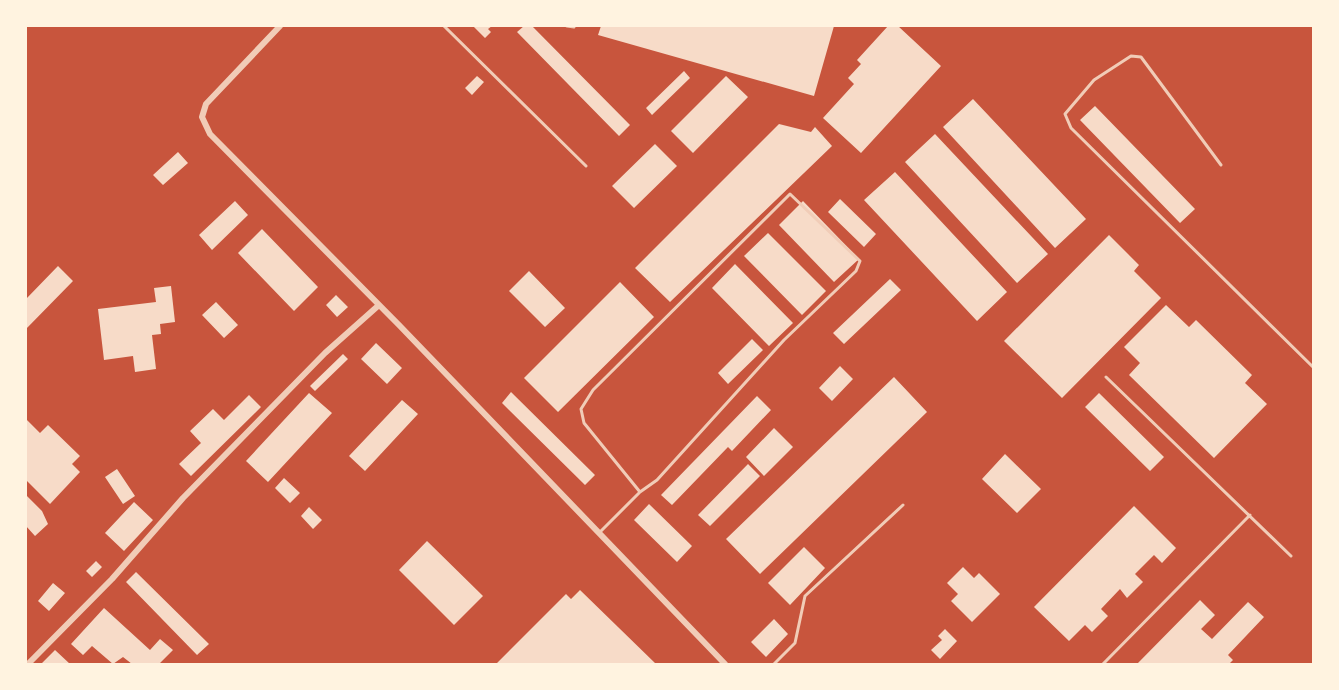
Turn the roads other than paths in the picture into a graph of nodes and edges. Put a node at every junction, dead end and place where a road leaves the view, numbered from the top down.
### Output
1 (280, 26) edge
2 (444, 26) edge
3 (567, 26) edge
4 (574, 27) edge
5 (1221, 165) dead end
6 (586, 166) dead end
7 (379, 305) junction
8 (1314, 369) edge
9 (1106, 377) dead end
10 (640, 492) junction
11 (903, 505) dead end
12 (1250, 515) junction
13 (599, 533) junction
14 (1291, 556) dead end
15 (28, 664) edge
16 (725, 664) edge
17 (774, 664) edge
18 (1103, 664) edge

1 - 7 street
2 - 6 lane
3 - 4 lane
5 - 8 lane
7 - 13 street
7 - 15 street
9 - 12 lane
10 - 10 lane
10 - 13 lane
11 - 17 lane
12 - 14 lane
12 - 18 lane
13 - 16 street

